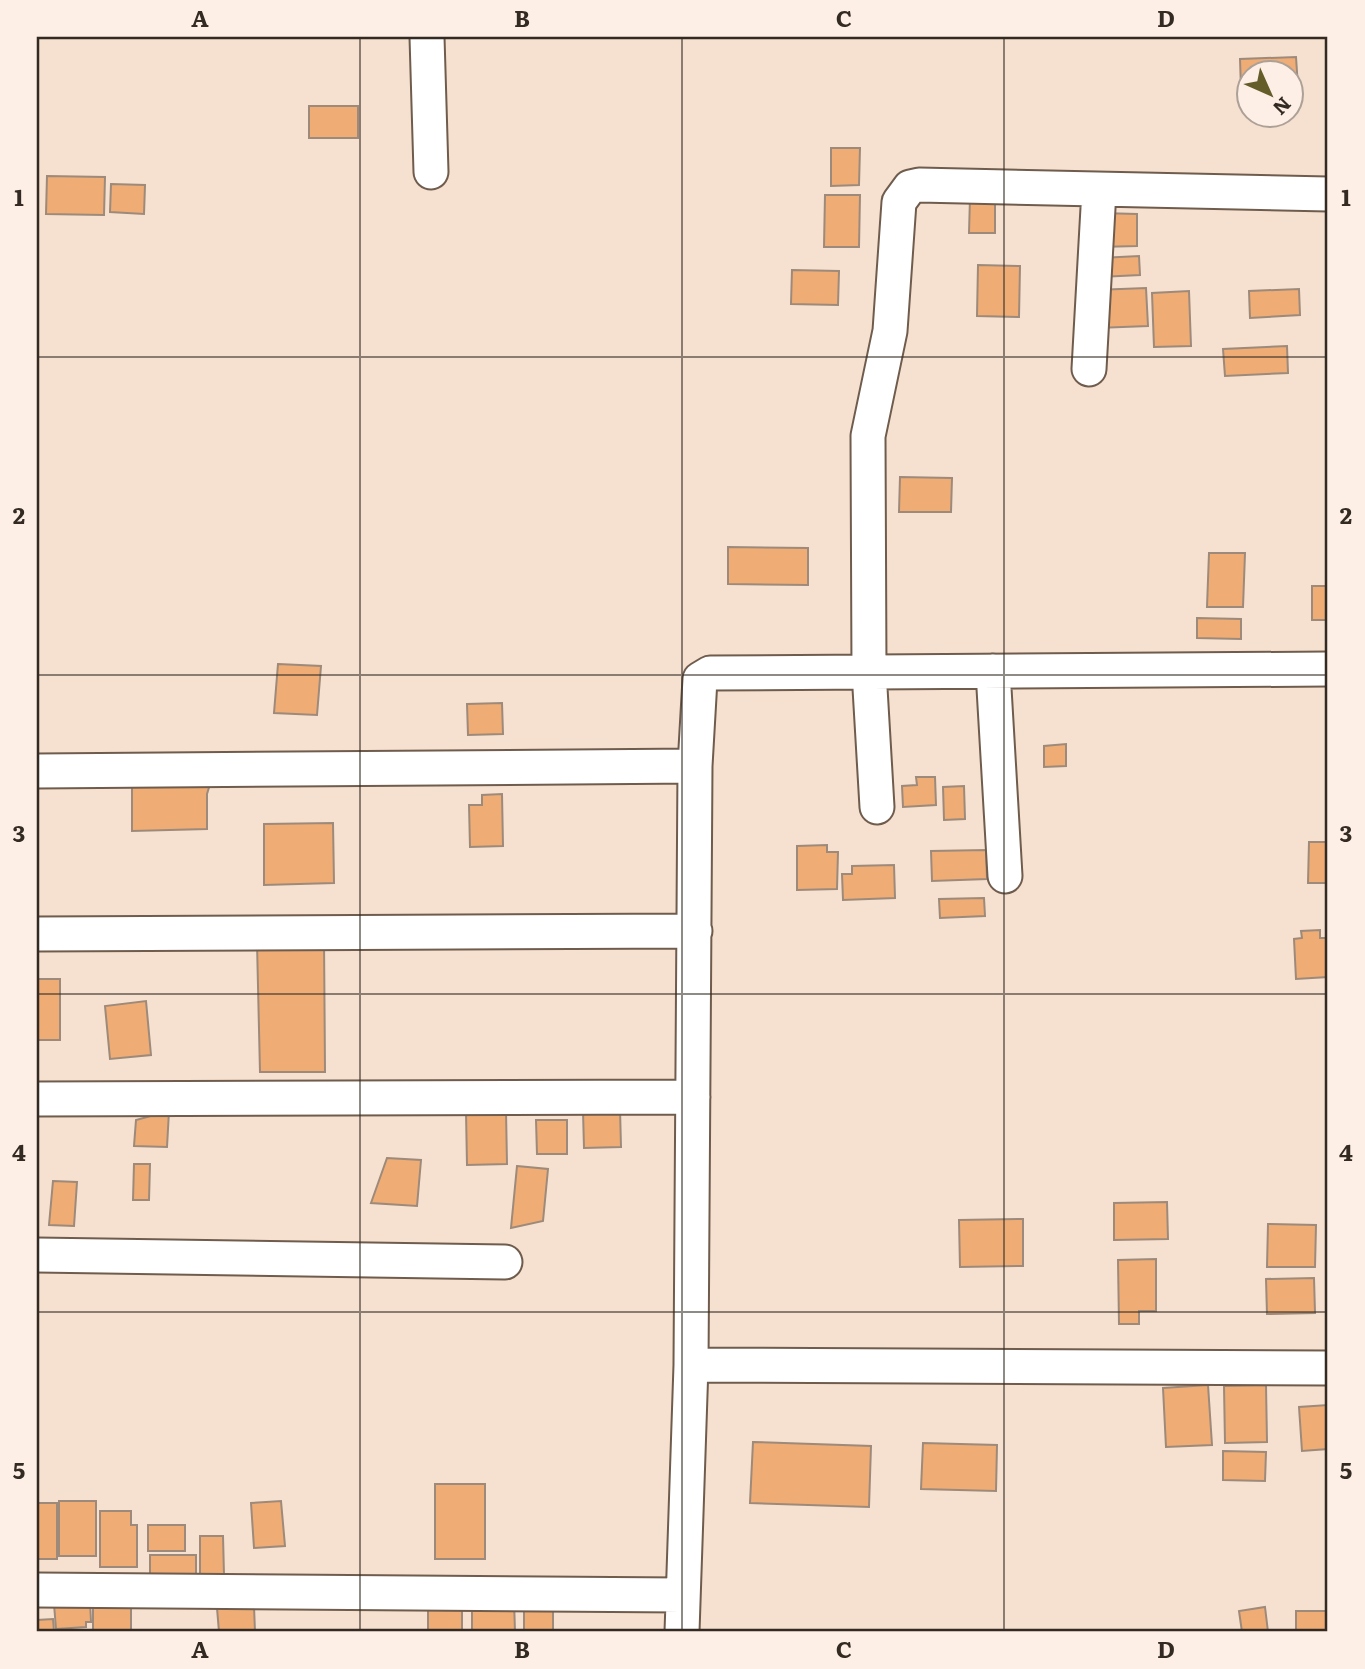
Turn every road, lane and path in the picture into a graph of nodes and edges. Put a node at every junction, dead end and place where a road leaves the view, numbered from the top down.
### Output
1 (427, 37) edge
2 (431, 172) dead end
3 (1099, 190) junction
4 (1328, 194) edge
5 (1088, 369) dead end
6 (1328, 669) edge
7 (869, 671) junction
8 (993, 671) junction
9 (695, 766) junction
10 (37, 771) edge
11 (877, 807) dead end
12 (1005, 876) dead end
13 (695, 931) junction
14 (37, 934) edge
15 (693, 1097) junction
16 (37, 1099) edge
17 (37, 1255) edge
18 (505, 1262) dead end
19 (691, 1365) junction
20 (1328, 1368) edge
21 (37, 1590) edge
22 (681, 1595) junction
23 (682, 1632) edge

1 - 2 street
3 - 4 street
3 - 5 street
3 - 7 street
6 - 8 street
7 - 8 street
7 - 9 street
7 - 11 street
8 - 12 street
9 - 10 street
9 - 13 street
13 - 14 street
13 - 15 street
15 - 16 street
15 - 19 street
17 - 18 street
19 - 20 street
19 - 22 street
21 - 22 street
22 - 23 street

